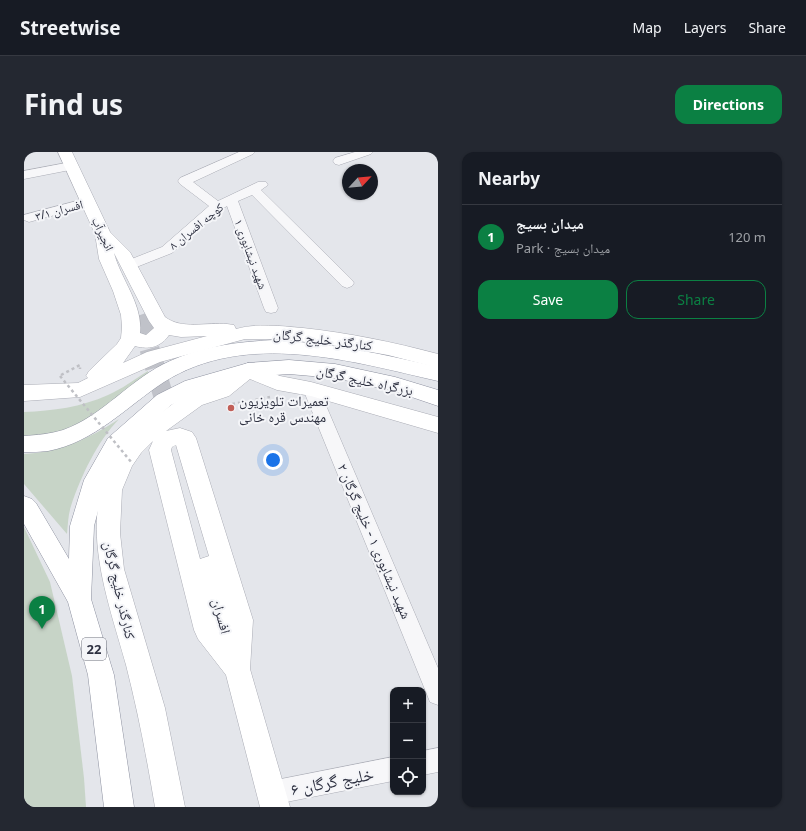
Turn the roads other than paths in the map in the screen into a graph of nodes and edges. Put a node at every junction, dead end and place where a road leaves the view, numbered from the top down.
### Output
1 (249, 152) edge
2 (367, 152) edge
3 (68, 159) edge
4 (339, 161) dead end
5 (24, 175) edge
6 (231, 199) junction
7 (88, 202) junction
8 (217, 206) junction
9 (29, 218) dead end
10 (103, 234) junction
11 (129, 265) junction
12 (347, 283) dead end
13 (271, 308) dead end
14 (140, 315) tunnel mouth
15 (164, 327) junction
16 (245, 333) junction
17 (131, 336) junction
18 (438, 361) edge
19 (248, 370) junction
20 (438, 374) edge
21 (311, 389) junction
22 (80, 390) junction
23 (24, 393) edge
24 (438, 398) edge
25 (438, 425) edge
26 (177, 427) junction
27 (24, 444) edge
28 (24, 506) edge
29 (79, 599) junction
30 (438, 694) edge
31 (438, 760) edge
32 (426, 762) edge
33 (390, 770) edge
34 (273, 800) edge
35 (119, 807) edge
36 (170, 807) edge

1 - 8 street
2 - 4 street
3 - 5 street
3 - 7 main road, انجیرآب
6 - 8 street, کوچه افسران ۸
6 - 12 street, کوچه افسران ۸
6 - 13 street, شهید نیشابوری ۱
7 - 9 street, افسران ۳/۱
7 - 10 main road, انجیرآب
8 - 11 street, کوچه افسران ۸
10 - 11 main road
10 - 14 main road, انجیرآب
10 - 17 main road
11 - 15 main road
15 - 16 main road
15 - 17 main road
16 - 18 main road, کنارگذر خلیج گرگان
16 - 22 main road, کنارگذر خلیج گرگان
17 - 22 main road
19 - 21 main road
19 - 24 main road, بزرگراه خلیج گرگان
19 - 26 main road, کنارگذر خلیج گرگان
19 - 29 main road, بزرگراه خلیج گرگان
20 - 27 main road, بزرگراه خلیج گرگان
21 - 25 main road
21 - 30 street, شهید نیشابوری ۱ - خلیج گرگان ۲
22 - 23 main road, کنارگذر خلیج گرگان
26 - 34 main road, افسران
26 - 36 main road, کنارگذر خلیج گرگان
28 - 29 main road, 22
29 - 35 main road, 22
31 - 32 street
33 - 34 street, خلیج گرگان ۶

